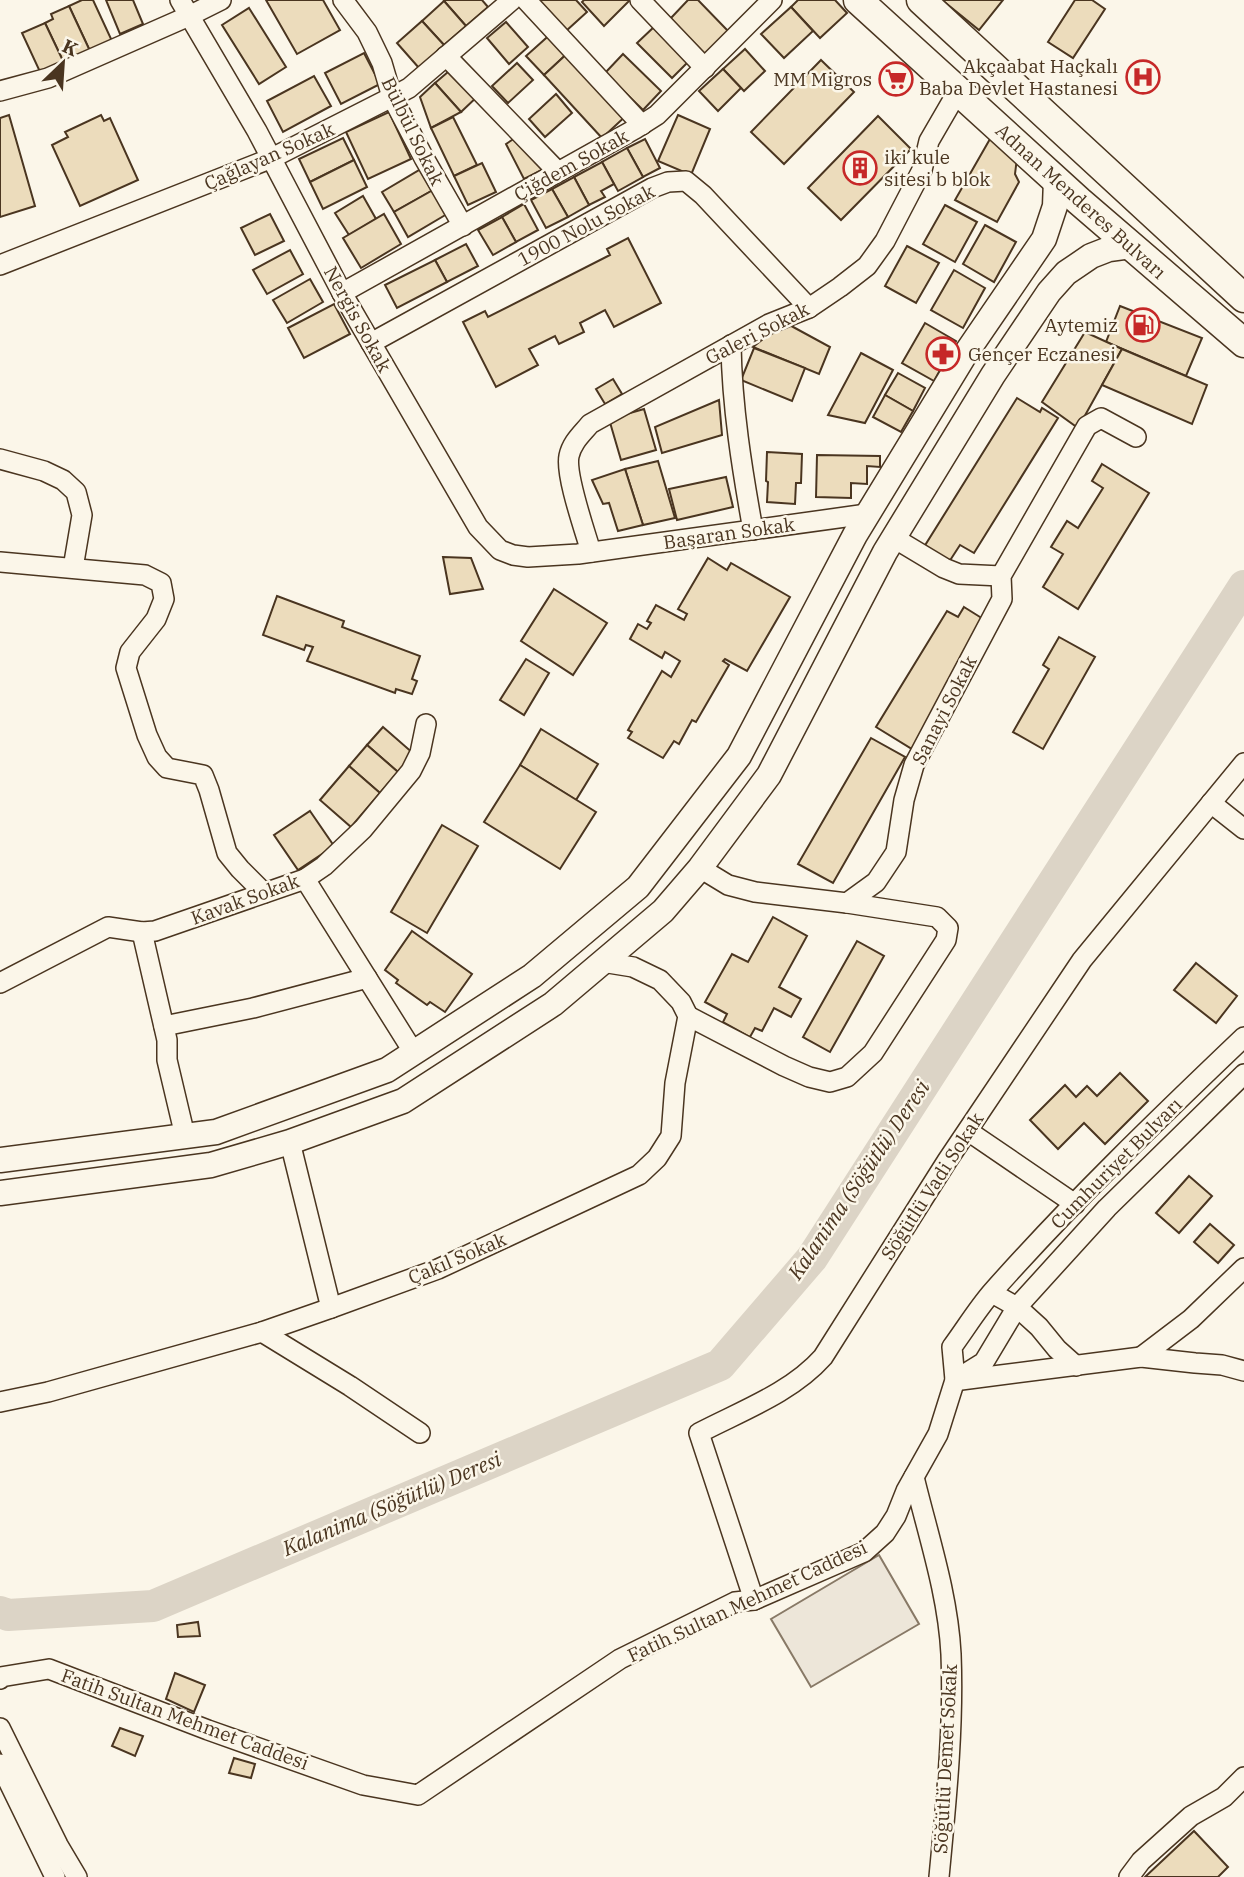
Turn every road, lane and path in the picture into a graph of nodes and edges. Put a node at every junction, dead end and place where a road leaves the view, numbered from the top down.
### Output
1 (221, 0) edge
2 (344, 0) edge
3 (512, 0) edge
4 (526, 0) edge
5 (640, 0) edge
6 (772, 0) edge
7 (858, 0) edge
8 (921, 0) edge
9 (185, 8) edge
10 (446, 56) junction
11 (705, 68) junction
12 (0, 91) edge
13 (958, 91) junction
14 (392, 97) junction
15 (642, 125) junction
16 (272, 158) junction
17 (558, 172) junction
18 (1056, 180) junction
19 (463, 226) junction
20 (1131, 246) junction
21 (0, 265) edge
22 (342, 293) junction
23 (1244, 298) edge
24 (809, 308) junction
25 (371, 343) junction
26 (1244, 343) edge
27 (731, 345) junction
28 (1136, 438) dead end
29 (0, 459) edge
30 (867, 514) junction
31 (753, 530) junction
32 (894, 538) junction
33 (591, 552) junction
34 (0, 562) edge
35 (73, 568) junction
36 (1001, 576) junction
37 (426, 724) dead end
38 (1244, 763) edge
39 (1211, 803) junction
40 (1244, 829) edge
41 (700, 868) junction
42 (304, 879) junction
43 (264, 893) junction
44 (847, 903) junction
45 (142, 932) junction
46 (602, 962) junction
47 (367, 978) junction
48 (0, 984) edge
49 (688, 1016) junction
50 (164, 1026) junction
51 (1244, 1037) edge
52 (414, 1053) junction
53 (1244, 1074) edge
54 (968, 1131) junction
55 (184, 1136) junction
56 (290, 1142) junction
57 (0, 1160) edge
58 (0, 1193) edge
59 (1075, 1204) junction
60 (1244, 1268) edge
61 (1224, 1287) junction
62 (1244, 1289) edge
63 (992, 1293) junction
64 (1017, 1307) junction
65 (331, 1308) junction
66 (262, 1332) junction
67 (1142, 1357) junction
68 (1076, 1366) junction
69 (1244, 1371) edge
70 (955, 1380) junction
71 (0, 1402) edge
72 (420, 1433) dead end
73 (914, 1477) junction
74 (754, 1600) junction
75 (0, 1679) edge
76 (0, 1728) edge
77 (0, 1764) edge
78 (1244, 1777) edge
79 (55, 1877) edge
80 (77, 1877) edge
81 (939, 1877) edge
82 (1129, 1877) edge

1 - 9 street
2 - 14 street, Bülbül Sokak
3 - 10 street, Çağlayan Sokak
4 - 15 street
5 - 11 street
6 - 11 street, Çiğdem Sokak
7 - 13 highway, Adnan Menderes Bulvarı
8 - 23 highway, Adnan Menderes Bulvarı
9 - 12 street
9 - 16 street, Nergis Sokak
10 - 14 street, Çağlayan Sokak
10 - 17 street
11 - 15 street, Çiğdem Sokak
13 - 18 highway, Adnan Menderes Bulvarı
13 - 24 street, Galeri Sokak
14 - 16 street, Çağlayan Sokak
14 - 19 street, Bülbül Sokak
15 - 17 street, Çiğdem Sokak
16 - 21 street, Çağlayan Sokak
16 - 22 street, Nergis Sokak
17 - 19 street, Çiğdem Sokak
18 - 20 highway, Adnan Menderes Bulvarı
18 - 30 main road
19 - 22 street, Çiğdem Sokak
20 - 26 highway, Adnan Menderes Bulvarı
20 - 32 main road
22 - 25 street, Nergis Sokak
24 - 25 street, 1900 Nolu Sokak
24 - 27 street, Galeri Sokak
25 - 33 street, Nergis Sokak
27 - 31 street
27 - 33 street, Galeri Sokak
28 - 36 street, Sanayi Sokak
29 - 35 street
30 - 31 street, Başaran Sokak
30 - 52 main road
31 - 33 street, Başaran Sokak
32 - 36 street
32 - 41 main road
34 - 35 street
35 - 43 street
36 - 44 street, Sanayi Sokak
37 - 42 street, Kavak Sokak
38 - 39 street, Söğütlü Vadi Sokak
39 - 40 street
39 - 54 street, Söğütlü Vadi Sokak
41 - 44 street
41 - 46 main road
42 - 43 street, Kavak Sokak
42 - 47 street
43 - 45 street, Kavak Sokak
44 - 49 street
45 - 48 street, Kavak Sokak
45 - 50 street
46 - 49 street
46 - 56 main road
47 - 50 street
47 - 52 street
49 - 65 street, Çakıl Sokak
50 - 55 street
51 - 59 street, Cumhuriyet Bulvarı
52 - 55 main road
53 - 64 street, Cumhuriyet Bulvarı
54 - 59 street
54 - 74 street, Söğütlü Vadi Sokak
55 - 57 main road
56 - 58 main road
56 - 65 street
59 - 63 street, Cumhuriyet Bulvarı
60 - 61 street
61 - 62 street
61 - 67 street
63 - 64 street
63 - 70 street, Cumhuriyet Bulvarı
64 - 68 street
64 - 70 street, Cumhuriyet Bulvarı
65 - 66 street, Çakıl Sokak
66 - 71 street, Çakıl Sokak
66 - 72 street
67 - 68 street
67 - 69 street
68 - 70 street
70 - 73 street, Fatih Sultan Mehmet Caddesi
73 - 74 street, Fatih Sultan Mehmet Caddesi
73 - 81 street, Söğütlü Demet Sokak
74 - 75 street, Fatih Sultan Mehmet Caddesi
76 - 80 street
77 - 79 street
78 - 82 street

